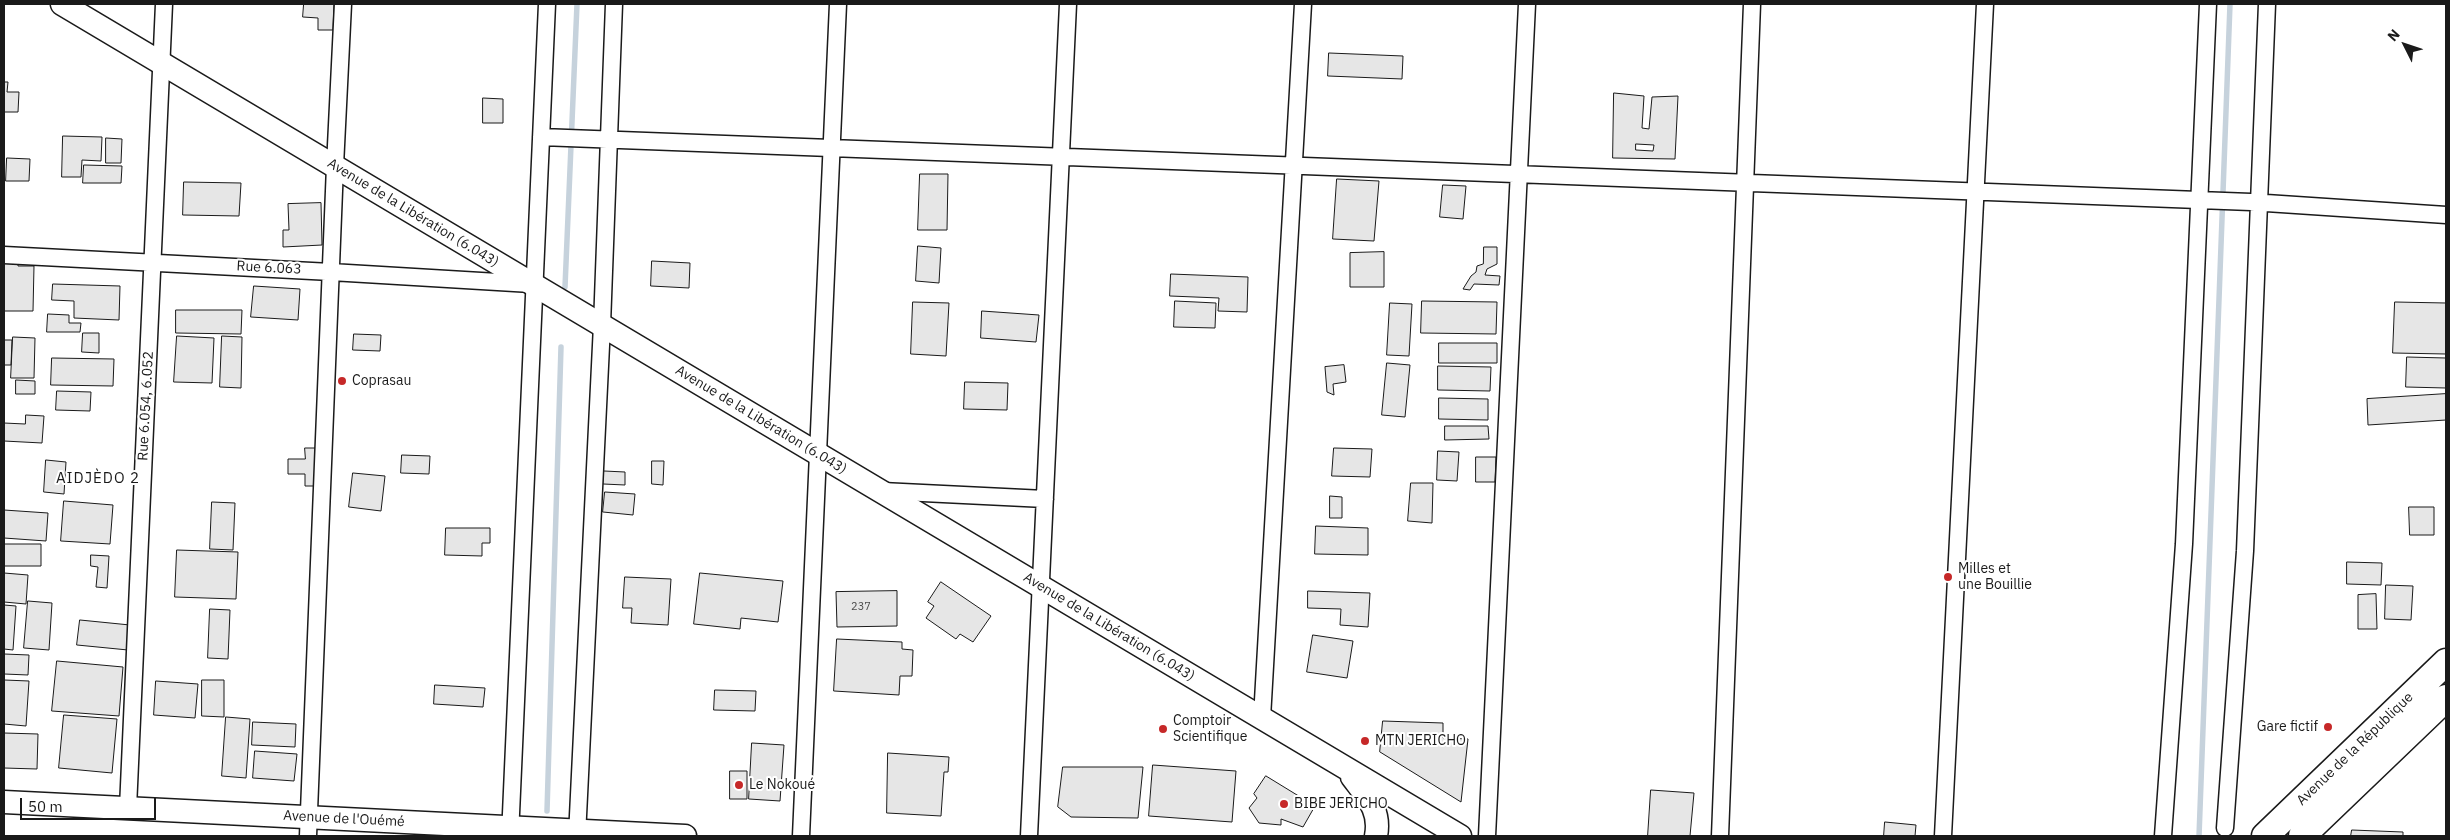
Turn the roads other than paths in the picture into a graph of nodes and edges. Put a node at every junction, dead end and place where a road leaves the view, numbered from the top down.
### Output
1 (62, 4) edge
2 (164, 4) edge
3 (343, 4) edge
4 (547, 4) edge
5 (614, 4) edge
6 (838, 4) edge
7 (1068, 4) edge
8 (1303, 4) edge
9 (1527, 4) edge
10 (1752, 4) edge
11 (1985, 4) edge
12 (2208, 4) edge
13 (2267, 4) edge
14 (161, 64) junction
15 (541, 137) junction
16 (608, 139) junction
17 (831, 148) junction
18 (1061, 157) junction
19 (335, 166) junction
20 (1294, 166) junction
21 (1519, 174) junction
22 (1744, 183) junction
23 (1975, 192) junction
24 (2205, 201) junction
25 (2255, 202) junction
26 (2446, 215) edge
27 (4, 255) edge
28 (152, 263) junction
29 (331, 272) junction
30 (534, 285) junction
31 (602, 325) junction
32 (817, 453) junction
33 (880, 491) junction
34 (1045, 499) junction
35 (1041, 586) junction
36 (2446, 662) edge
37 (2446, 698) edge
38 (1262, 718) junction
39 (1346, 768) junction
40 (4, 802) edge
41 (128, 808) junction
42 (308, 827) edge
43 (2224, 828) dead end
44 (510, 832) edge
45 (577, 834) edge
46 (685, 836) edge
47 (801, 836) edge
48 (1029, 836) edge
49 (1376, 836) edge
50 (1460, 836) edge
51 (1488, 836) edge
52 (1720, 836) edge
53 (1943, 836) edge
54 (2163, 836) edge
55 (2265, 836) edge
56 (2302, 836) edge

1 - 14 main road, Avenue de la Libération (6.043)
2 - 14 street, Rue 6.054, 6.052
3 - 19 street
4 - 15 street
5 - 16 street
6 - 17 street
7 - 18 street
8 - 20 street
9 - 21 street
10 - 22 street
11 - 23 street
12 - 24 street
13 - 25 street
14 - 19 main road, Avenue de la Libération (6.043)
14 - 28 street, Rue 6.054, 6.052
15 - 16 street
15 - 30 street
16 - 17 street
16 - 31 street
17 - 18 street
17 - 32 street
18 - 20 street
18 - 34 street
19 - 29 street
19 - 30 main road, Avenue de la Libération (6.043)
20 - 21 street
20 - 38 street
21 - 22 street
21 - 51 street
22 - 23 street
22 - 52 street
23 - 24 street
23 - 53 street
24 - 25 street
24 - 54 street
25 - 26 street
25 - 43 street
27 - 28 street, Rue 6.063
28 - 29 street, Rue 6.063
28 - 41 street, Rue 6.054, 6.052
29 - 30 street, Rue 6.063
29 - 42 street
30 - 31 main road, Avenue de la Libération (6.043)
30 - 44 street
31 - 32 main road, Avenue de la Libération (6.043)
31 - 45 street
32 - 33 main road, Avenue de la Libération (6.043)
32 - 47 street
33 - 34 street
33 - 35 main road, Avenue de la Libération (6.043)
34 - 35 street
35 - 38 main road, Avenue de la Libération (6.043)
35 - 48 street
36 - 55 main road, Avenue de la République
37 - 56 main road, Avenue de la République
38 - 39 main road, Avenue de la Libération (6.043)
39 - 49 main road
39 - 50 main road, Avenue de la Libération (6.043)
40 - 41 main road, Avenue de l'Ouémé
41 - 42 main road, Avenue de l'Ouémé
42 - 44 main road, Avenue de l'Ouémé
44 - 45 main road, Avenue de l'Ouémé
45 - 46 main road, Avenue de l'Ouémé

